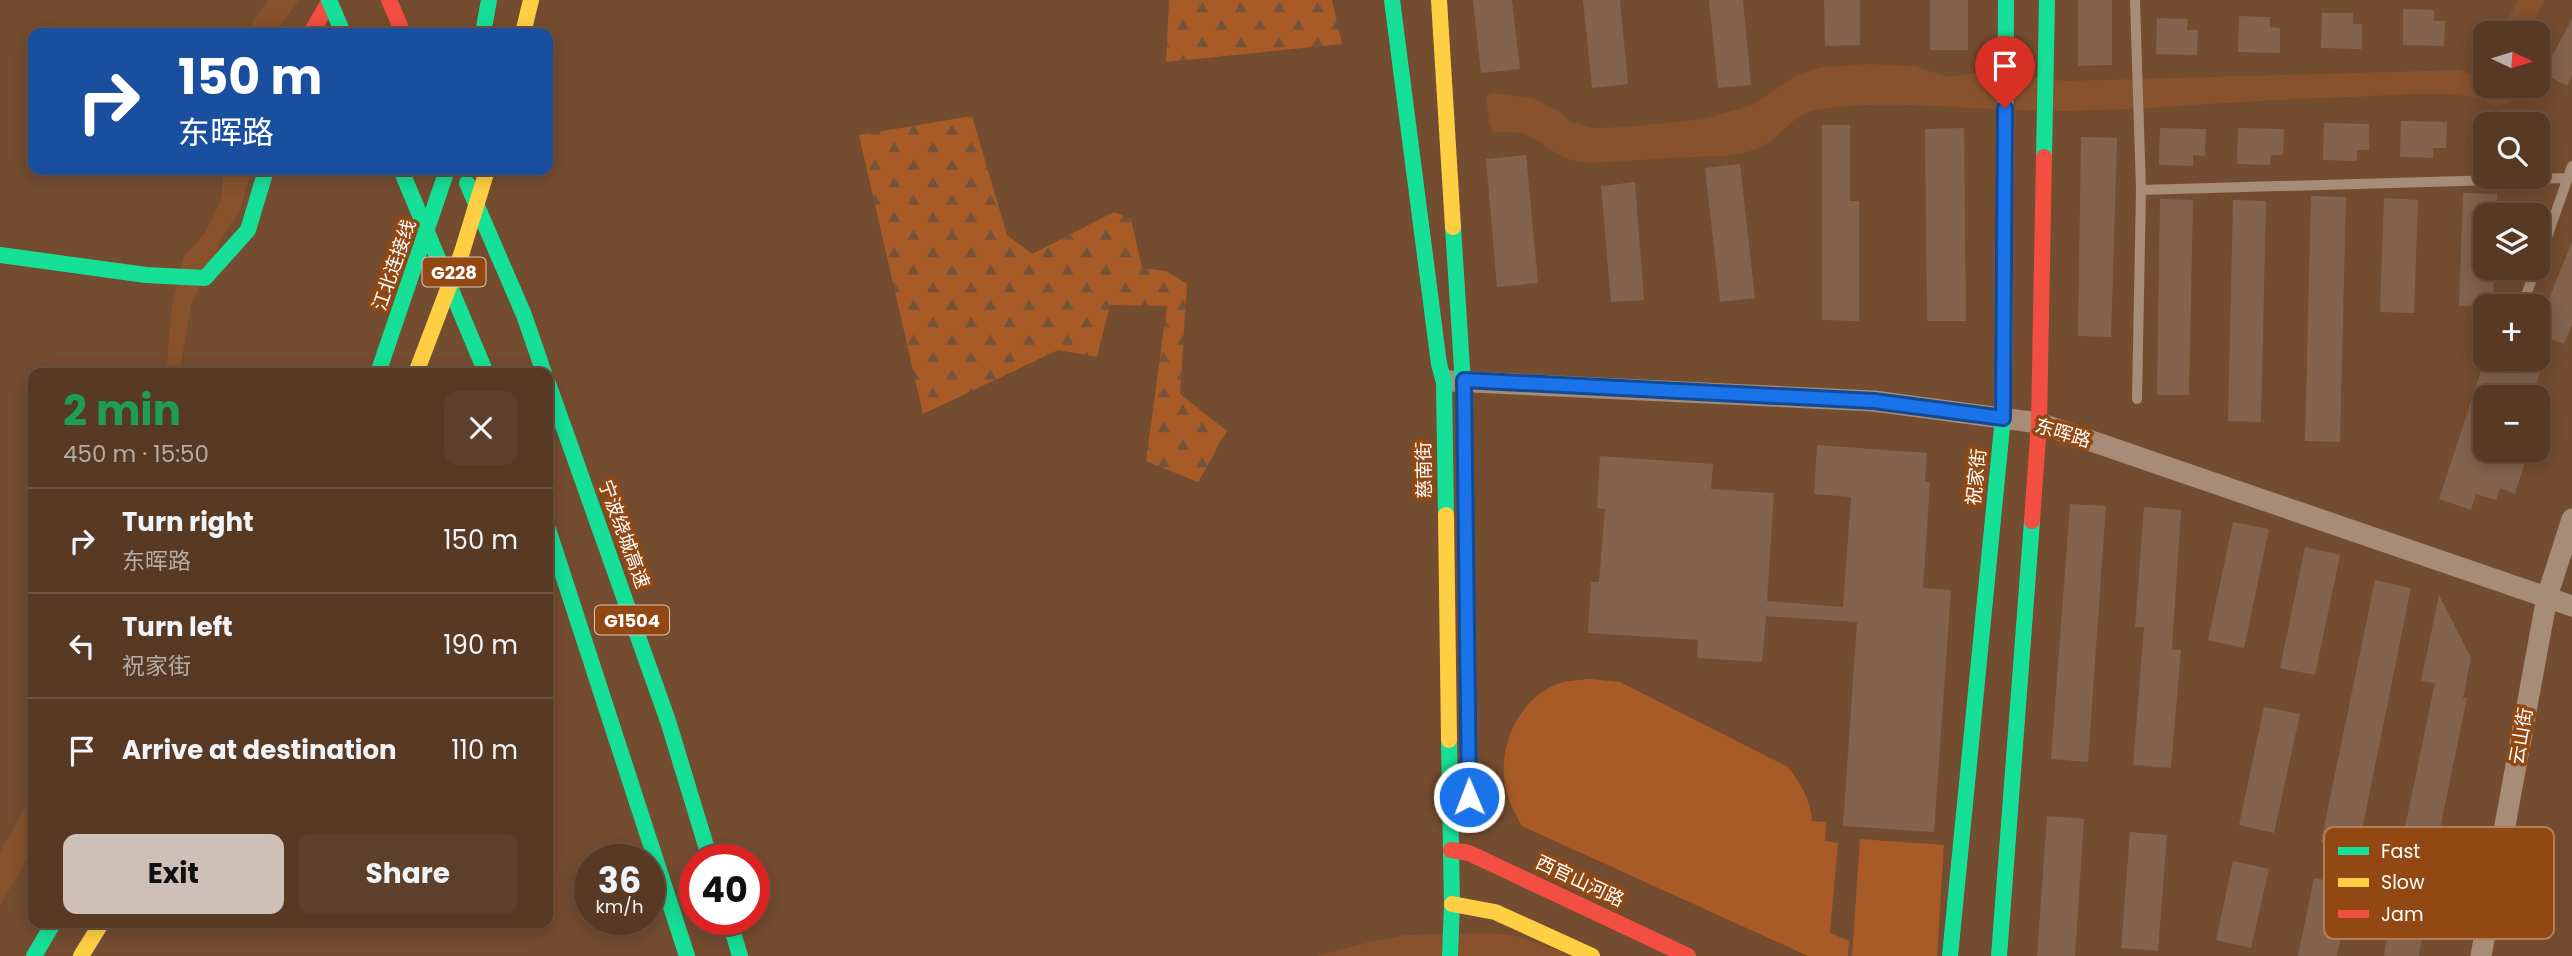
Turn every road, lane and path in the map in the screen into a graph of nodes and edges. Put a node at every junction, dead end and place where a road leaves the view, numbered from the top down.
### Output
1 (329, 0) edge
2 (389, 0) edge
3 (489, 0) edge
4 (531, 0) edge
5 (1392, 0) edge
6 (1439, 0) edge
7 (2006, 0) edge
8 (2047, 0) edge
9 (2135, 0) edge
10 (314, 28) edge
11 (341, 28) edge
12 (401, 28) edge
13 (483, 28) edge
14 (524, 28) edge
15 (2572, 166) edge
16 (264, 175) edge
17 (403, 175) edge
18 (445, 175) edge
19 (463, 175) edge
20 (485, 175) edge
21 (2567, 178) junction
22 (2141, 190) junction
23 (2550, 227) edge
24 (0, 255) edge
25 (380, 368) edge
26 (418, 368) edge
27 (484, 368) edge
28 (542, 368) edge
29 (1454, 381) junction
30 (553, 397) edge
31 (2137, 399) dead end
32 (2003, 418) junction
33 (2039, 423) junction
34 (1465, 436) dead end
35 (2572, 519) edge
36 (553, 544) edge
37 (2547, 597) junction
38 (2572, 606) edge
39 (2505, 827) edge
40 (705, 844) edge
41 (1451, 850) junction
42 (1452, 904) junction
43 (50, 928) edge
44 (98, 928) edge
45 (734, 935) edge
46 (1450, 949) edge
47 (34, 956) edge
48 (81, 956) edge
49 (687, 956) edge
50 (740, 956) edge
51 (1591, 956) edge
52 (1688, 956) edge
53 (1950, 956) edge
54 (1999, 956) edge

1 - 10 main road
1 - 11 main road, bridge
2 - 12 main road
3 - 13 main road
4 - 14 main road
5 - 29 main road, 慈南街
6 - 29 main road, 慈南街
7 - 32 main road, 祝家街
8 - 33 main road
9 - 22 lane
15 - 21 lane
16 - 24 main road
17 - 27 main road
18 - 25 main road, 江北连接线 / G228, bridge
19 - 28 main road
20 - 26 main road, G228, bridge
21 - 22 lane
21 - 23 lane
22 - 31 lane
29 - 32 street, 东晖路
29 - 34 main road, 慈南街
29 - 41 main road, 慈南街
30 - 40 main road, 宁波绕城高速 / G1504
32 - 33 street, 东晖路
32 - 53 main road, 祝家街
33 - 37 street, 东晖路
33 - 54 main road
35 - 37 street, 云山街
36 - 49 main road, G1504
37 - 38 street, 东晖路
37 - 39 street, 云山街
41 - 42 main road, 慈南街
41 - 52 main road, 西官山河路
42 - 46 main road, 慈南街
42 - 51 main road
43 - 47 main road
44 - 48 main road
45 - 50 main road

